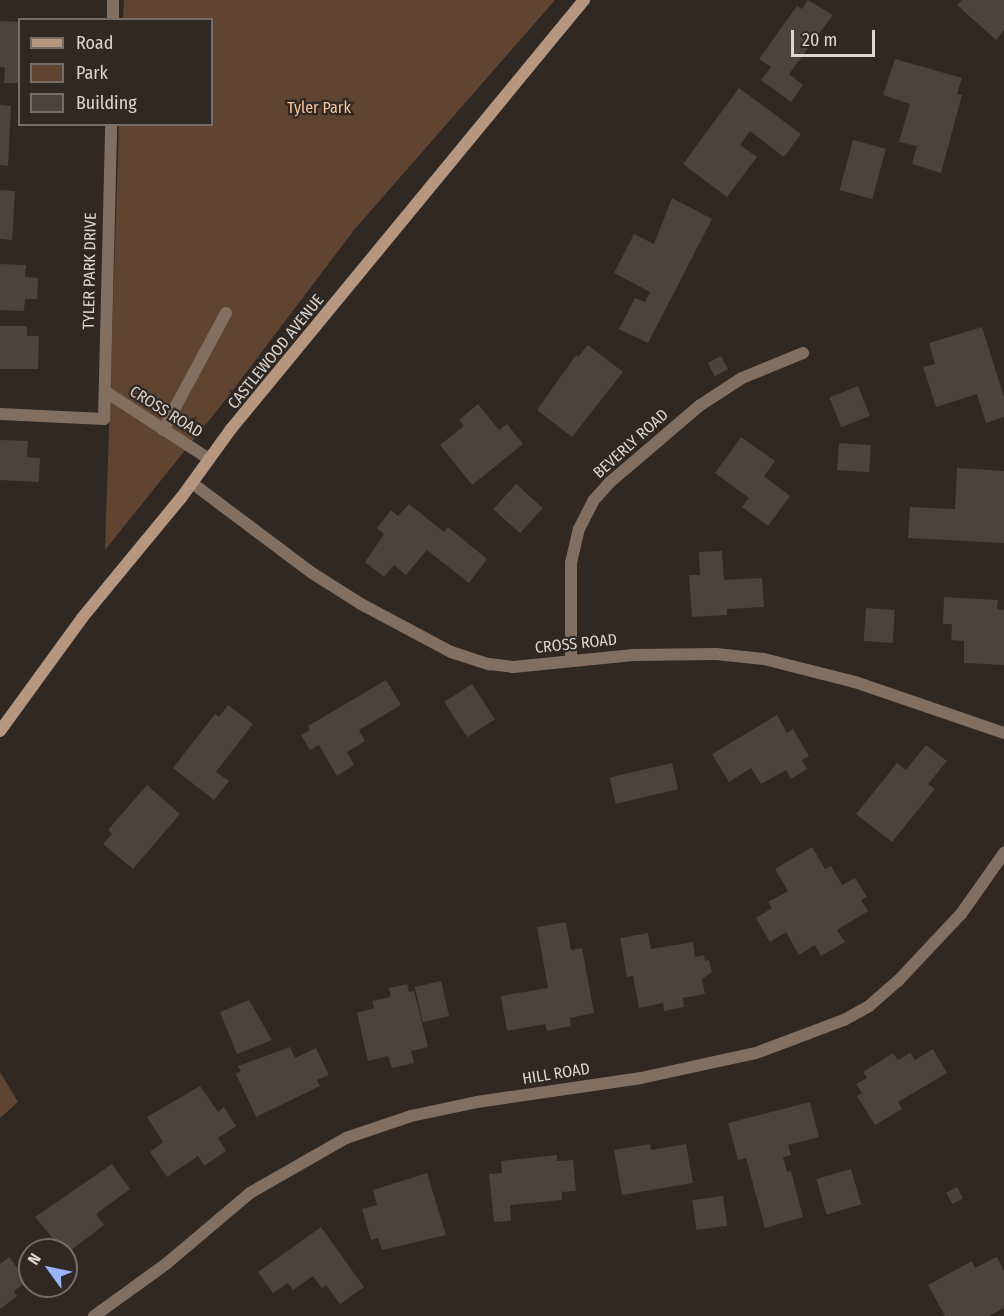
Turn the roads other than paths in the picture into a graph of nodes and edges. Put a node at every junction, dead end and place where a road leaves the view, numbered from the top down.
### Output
1 (113, 0) edge
2 (584, 0) edge
3 (113, 18) edge
4 (111, 126) edge
5 (226, 313) dead end
6 (803, 353) dead end
7 (106, 392) junction
8 (0, 414) edge
9 (163, 430) junction
10 (209, 459) junction
11 (192, 483) junction
12 (571, 660) junction
13 (0, 731) edge
14 (1004, 733) edge
15 (1004, 853) edge
16 (94, 1316) edge

1 - 3 street
2 - 10 street, CASTLEWOOD AVENUE
4 - 7 street, TYLER PARK DRIVE
5 - 9 street
6 - 12 street, BEVERLY ROAD
7 - 8 street, TYLER PARK DRIVE
7 - 9 street, CROSS ROAD
9 - 10 street, CROSS ROAD
10 - 11 street, CASTLEWOOD AVENUE
11 - 12 street, CROSS ROAD
11 - 13 street, CASTLEWOOD AVENUE
12 - 14 street, CROSS ROAD
15 - 16 street, HILL ROAD

